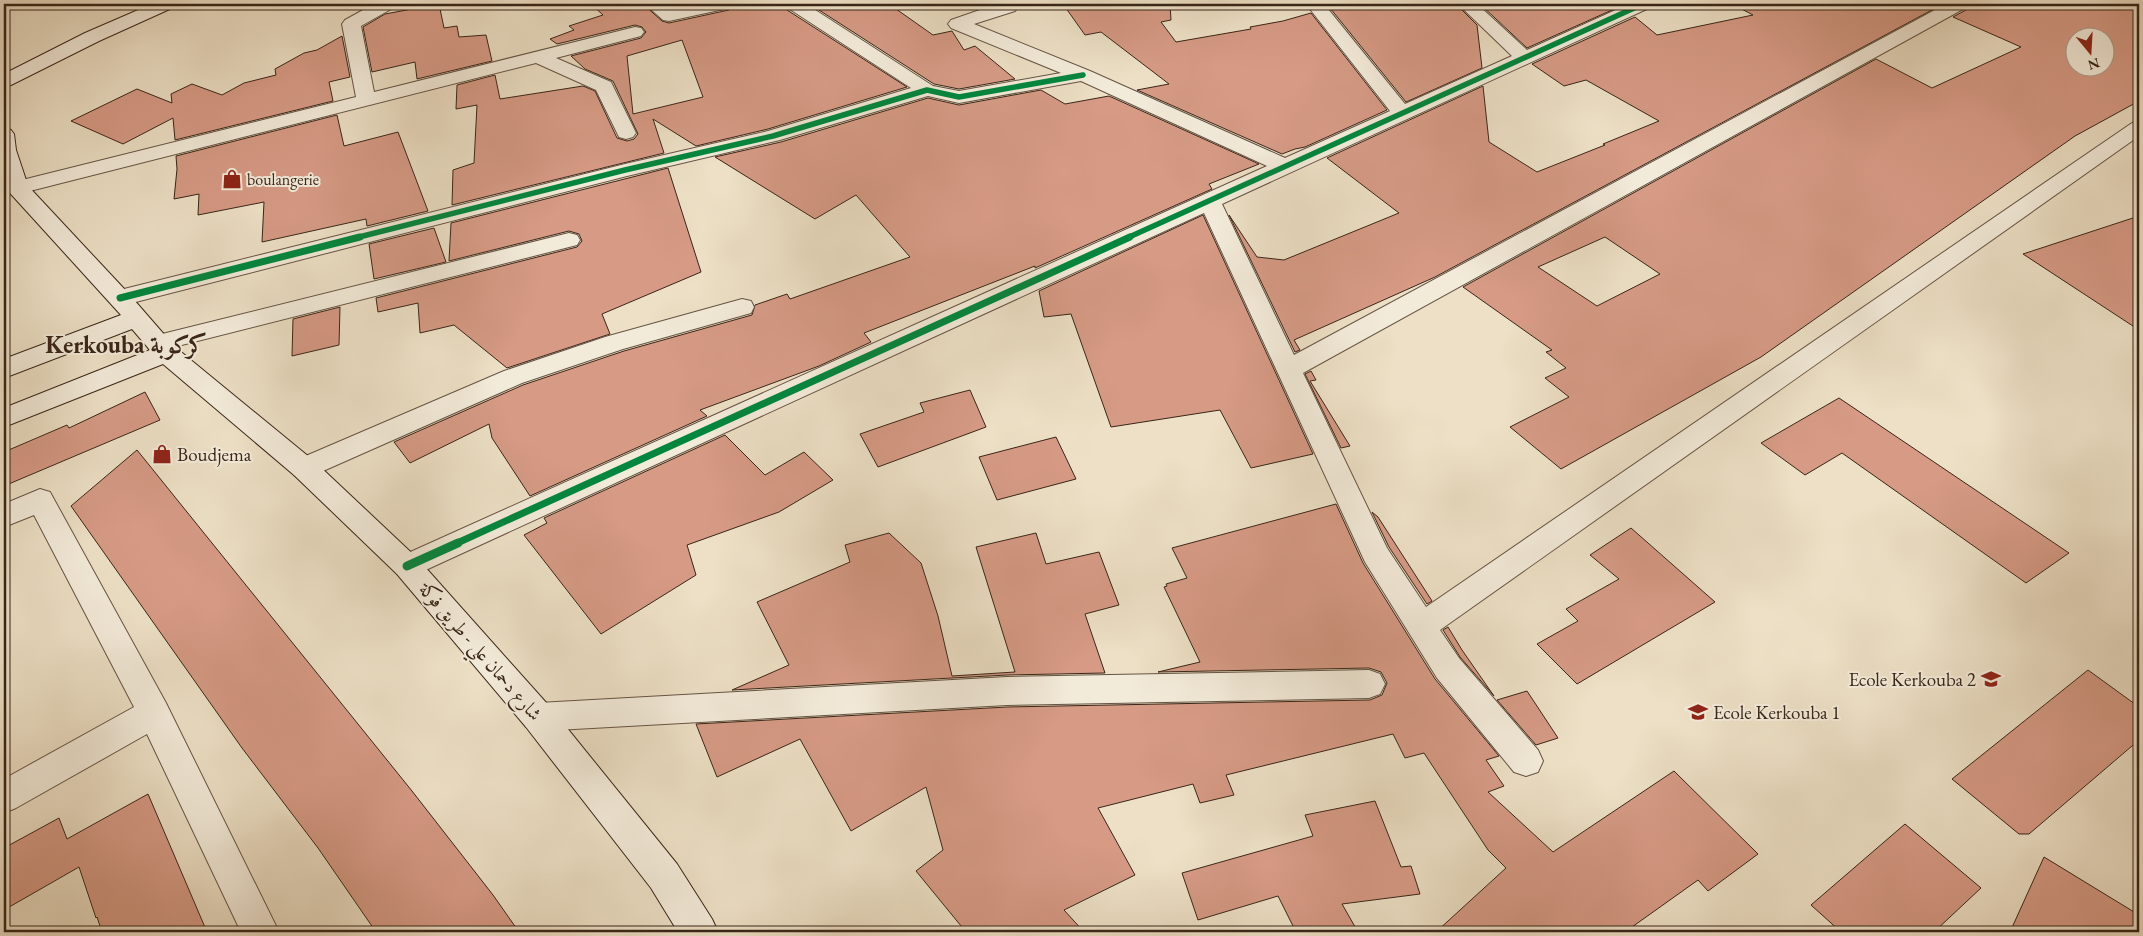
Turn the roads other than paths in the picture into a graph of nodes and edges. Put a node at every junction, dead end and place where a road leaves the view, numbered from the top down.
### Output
1 (138, 4) edge
2 (166, 4) edge
3 (387, 4) edge
4 (654, 4) edge
5 (723, 4) edge
6 (794, 4) edge
7 (1006, 4) edge
8 (1315, 4) edge
9 (1467, 4) edge
10 (1643, 4) edge
11 (1959, 4) edge
12 (635, 32) dead end
13 (16, 56) dead end
14 (538, 57) junction
15 (1524, 58) junction
16 (1083, 76) junction
17 (4, 81) edge
18 (927, 90) junction
19 (366, 100) junction
20 (1402, 113) junction
21 (2139, 126) edge
22 (626, 133) dead end
23 (4, 134) edge
24 (1284, 166) junction
25 (11, 184) edge
26 (1209, 200) junction
27 (569, 240) dead end
28 (742, 307) dead end
29 (128, 308) junction
30 (162, 348) junction
31 (4, 369) edge
32 (1289, 369) junction
33 (4, 418) edge
34 (304, 468) junction
35 (4, 516) edge
36 (407, 566) junction
37 (1422, 626) junction
38 (1369, 684) dead end
39 (154, 713) junction
40 (538, 717) junction
41 (1526, 761) dead end
42 (4, 797) edge
43 (260, 932) edge
44 (699, 932) edge

1 - 13 street
2 - 17 street
3 - 19 street
4 - 5 street
6 - 18 street
7 - 16 street
8 - 20 street
9 - 15 street
10 - 15 street
11 - 32 street
12 - 14 street
14 - 19 street
14 - 22 street
15 - 20 street
16 - 18 street
16 - 24 street
18 - 29 street
19 - 25 street
20 - 24 street
21 - 37 street
23 - 25 street, شارع دحمان علي - طريق فوكة
24 - 26 street
25 - 29 street, شارع دحمان علي - طريق فوكة
26 - 32 street
26 - 36 street
27 - 30 street
28 - 34 street
29 - 30 street, شارع دحمان علي - طريق فوكة
29 - 31 street
30 - 33 street
30 - 34 street, شارع دحمان علي - طريق فوكة
32 - 37 street
34 - 36 street, شارع دحمان علي - طريق فوكة
35 - 39 street
36 - 40 street, شارع دحمان علي - طريق فوكة
37 - 41 street
38 - 40 street
39 - 42 street
39 - 43 street
40 - 44 street, شارع دحمان علي - طريق فوكة

